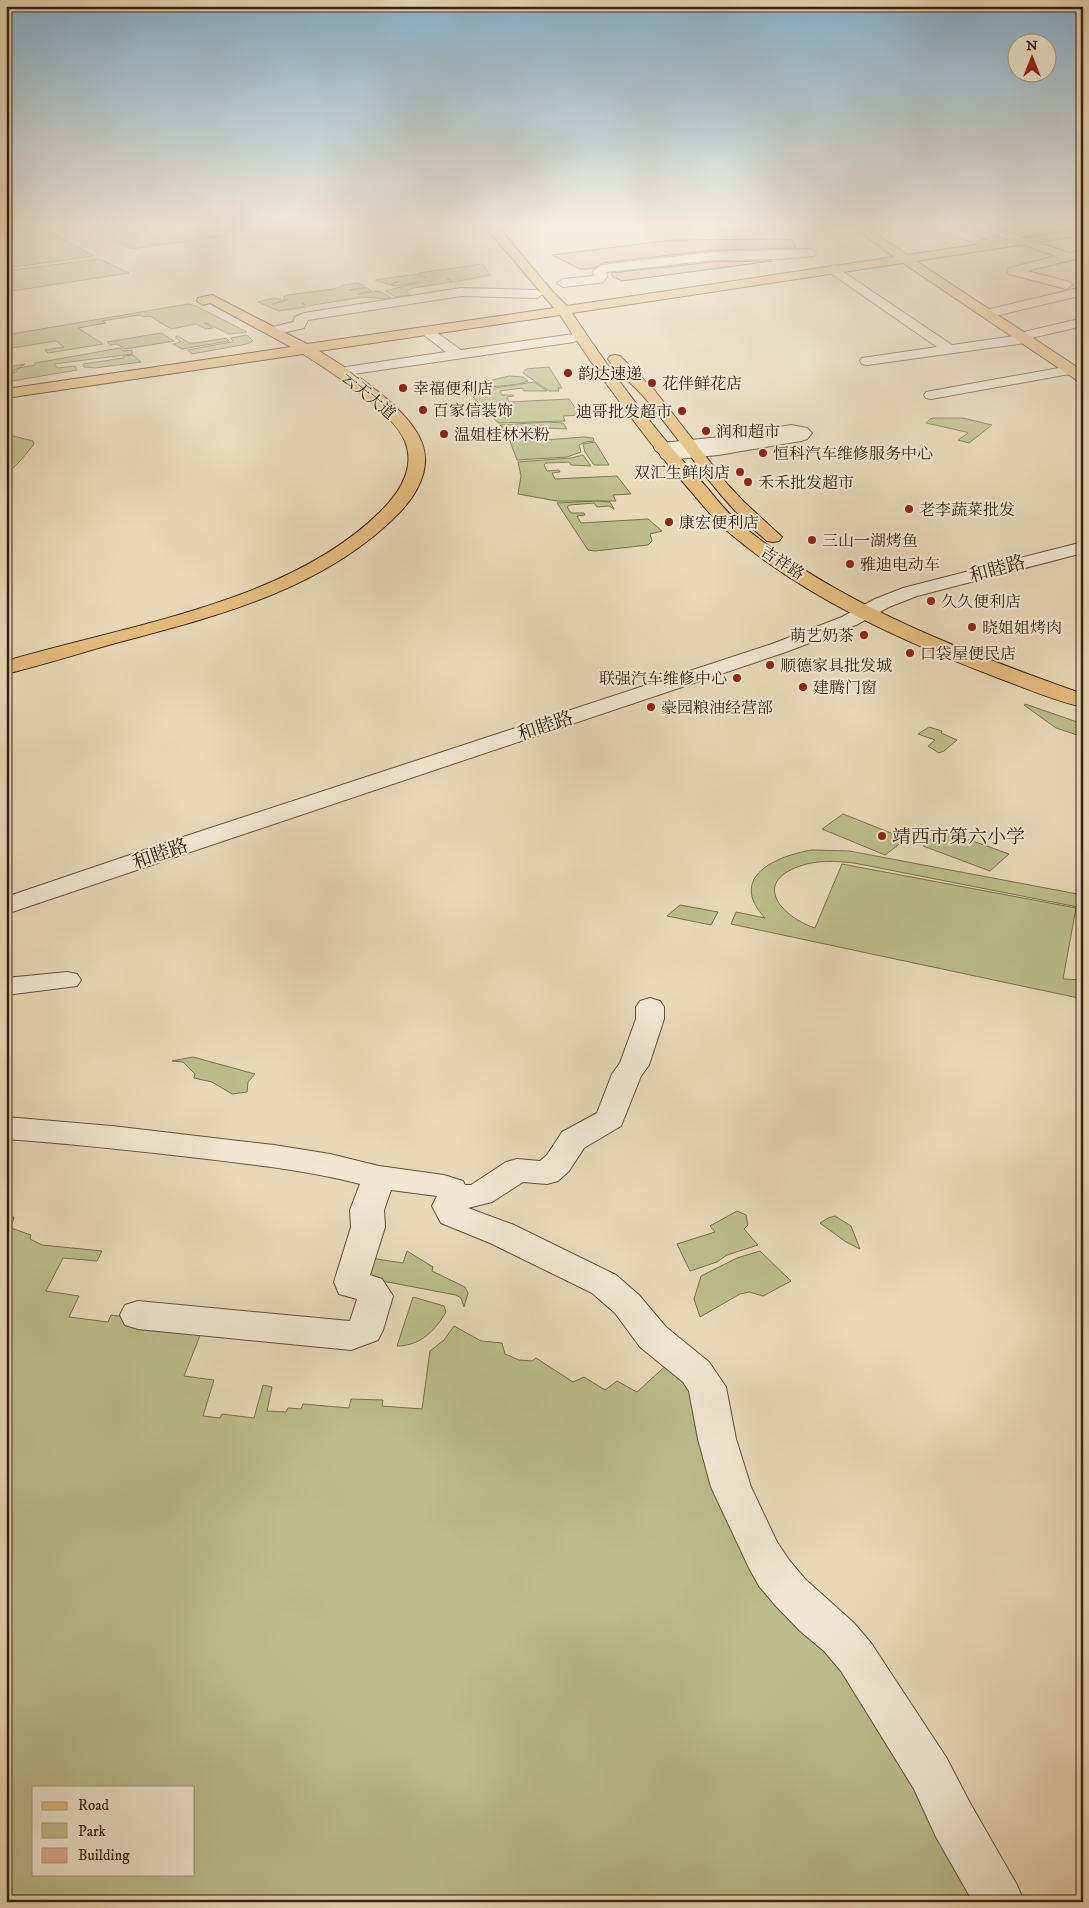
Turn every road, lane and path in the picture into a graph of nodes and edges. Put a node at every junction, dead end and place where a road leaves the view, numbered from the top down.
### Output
1 (322, 314) edge
2 (543, 314) edge
3 (571, 314) edge
4 (574, 314) edge
5 (898, 314) edge
6 (992, 314) edge
7 (998, 314) edge
8 (512, 315) joint
9 (1083, 322) edge
10 (278, 330) dead end
11 (431, 335) dead end
12 (1027, 337) junction
13 (574, 338) dead end
14 (294, 348) junction
15 (949, 349) junction
16 (458, 355) junction
17 (867, 361) dead end
18 (1076, 367) edge
19 (346, 371) dead end
20 (6, 388) edge
21 (6, 394) edge
22 (931, 395) dead end
23 (668, 417) junction
24 (641, 418) junction
25 (693, 450) junction
26 (665, 451) junction
27 (1083, 542) edge
28 (1083, 547) edge
29 (867, 604) junction
30 (6, 662) edge
31 (6, 668) edge
32 (1083, 690) edge
33 (1083, 701) edge
34 (6, 892) edge
35 (6, 906) edge
36 (66, 980) dead end
37 (6, 987) edge
38 (650, 1008) dead end
39 (6, 1128) edge
40 (379, 1177) junction
41 (454, 1194) junction
42 (138, 1315) dead end
43 (1000, 1902) edge

1 - 10 street
2 - 8 main road
3 - 24 main road, 吉祥路
4 - 23 main road, 吉祥路
5 - 15 street
6 - 12 main road
7 - 12 main road
8 - 14 main road
9 - 12 street
11 - 16 street
12 - 15 street
12 - 18 main road
13 - 16 street
14 - 20 main road
14 - 21 main road
14 - 30 main road, 云天大道
14 - 31 main road, 云天大道
15 - 17 street
16 - 19 street
18 - 22 street
23 - 24 main road
23 - 25 main road, 吉祥路
24 - 26 main road, 吉祥路
25 - 25 street
25 - 26 street
25 - 29 main road, 吉祥路
26 - 29 main road, 吉祥路
27 - 29 street, 和睦路
28 - 29 street, 和睦路
29 - 32 main road, 吉祥路
29 - 33 main road, 吉祥路
29 - 34 street, 和睦路
29 - 35 street, 和睦路
36 - 37 street
38 - 41 street
39 - 40 street
40 - 41 street
40 - 42 street
41 - 43 street

